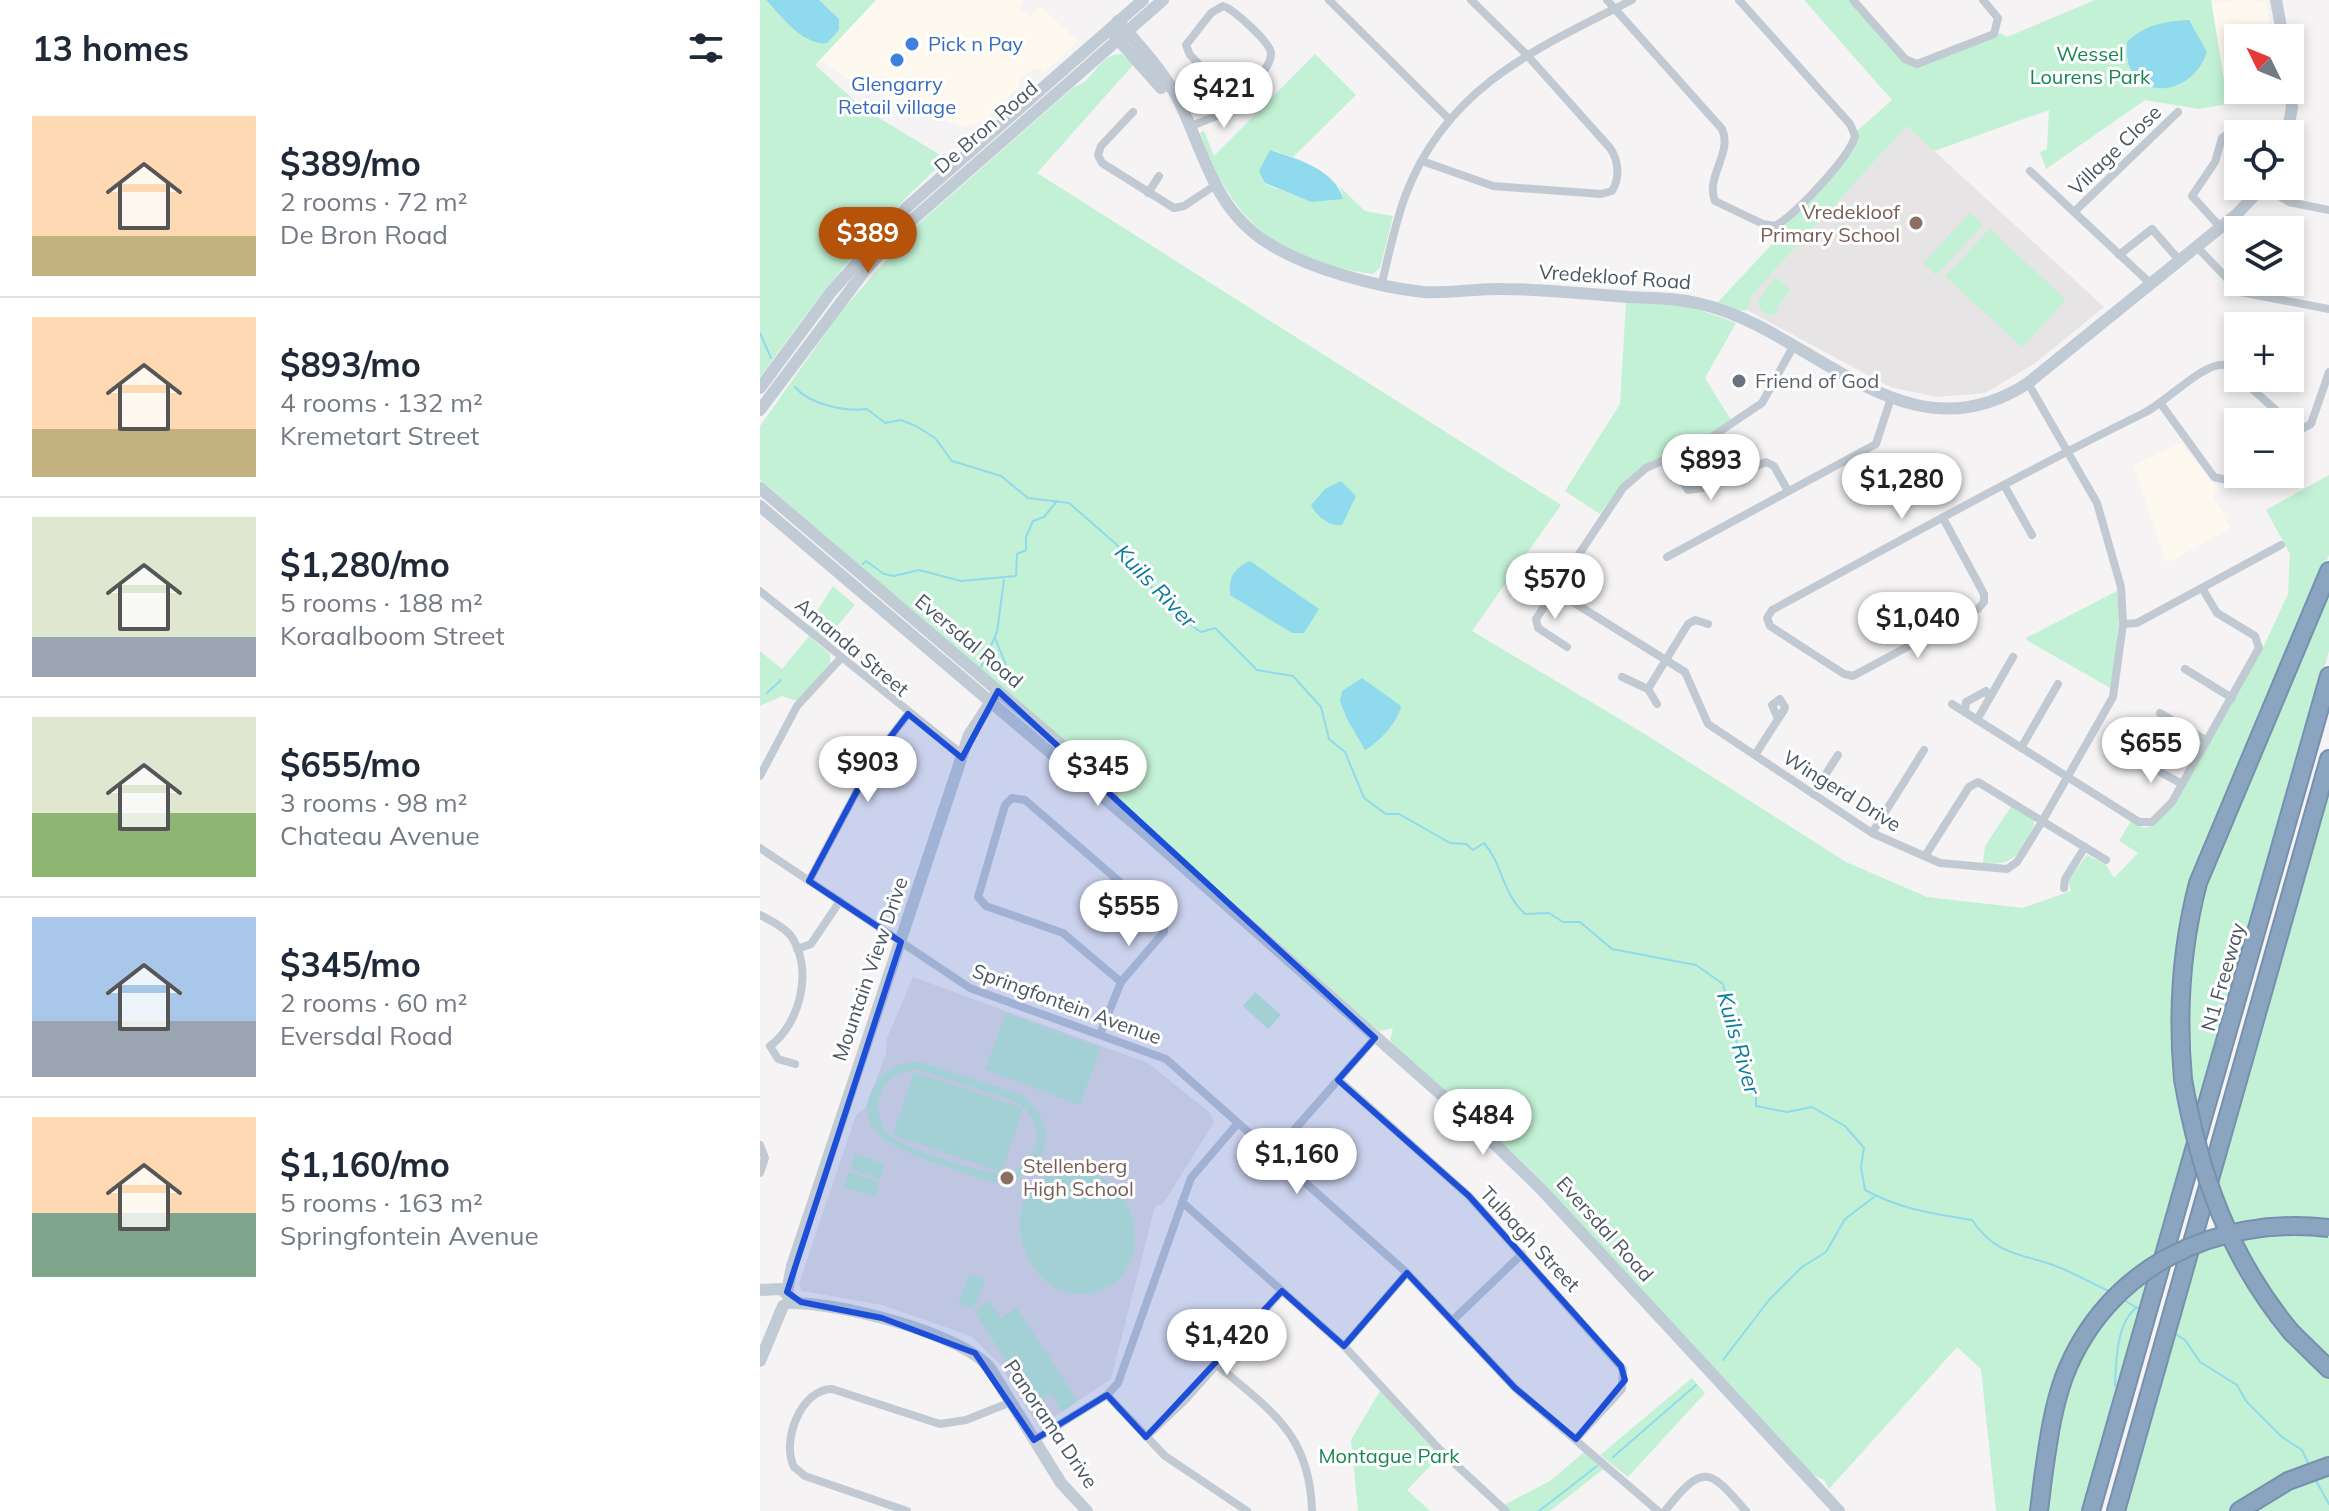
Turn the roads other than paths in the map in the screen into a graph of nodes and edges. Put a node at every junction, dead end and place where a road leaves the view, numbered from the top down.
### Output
1 (1143, 0) edge
2 (1163, 0) edge
3 (1329, 0) edge
4 (1471, 0) edge
5 (1607, 0) edge
6 (1632, 0) edge
7 (1739, 0) edge
8 (1853, 0) edge
9 (1983, 0) edge
10 (2276, 0) edge
11 (1616, 8) junction
12 (2280, 24) edge
13 (1118, 30) junction
14 (1526, 54) junction
15 (1234, 100) junction
16 (1133, 112) dead end
17 (2178, 112) dead end
18 (1188, 120) junction
19 (1450, 120) junction
20 (2224, 137) edge
21 (1422, 161) junction
22 (2030, 171) dead end
23 (1159, 176) dead end
24 (1214, 186) junction
25 (1148, 193) junction
26 (2249, 200) edge
27 (2286, 200) edge
28 (2329, 210) edge
29 (2074, 212) junction
30 (2221, 228) junction
31 (2197, 247) junction
32 (2119, 255) junction
33 (2180, 261) junction
34 (1382, 283) junction
35 (2151, 284) junction
36 (2329, 309) edge
37 (1793, 347) junction
38 (2224, 365) edge
39 (2329, 372) edge
40 (2028, 383) junction
41 (760, 388) edge
42 (2256, 392) edge
43 (1892, 400) junction
44 (2161, 404) junction
45 (2273, 408) edge
46 (760, 410) edge
47 (2304, 427) edge
48 (2068, 451) junction
49 (1668, 458) junction
50 (2224, 479) edge
51 (2004, 485) junction
52 (760, 488) edge
53 (1788, 491) junction
54 (760, 506) edge
55 (1943, 518) junction
56 (2032, 535) dead end
57 (2281, 545) dead end
58 (1667, 557) dead end
59 (2329, 571) edge
60 (1528, 574) dead end
61 (2202, 588) junction
62 (760, 591) edge
63 (1555, 591) junction
64 (1708, 624) dead end
65 (2123, 624) junction
66 (1567, 647) dead end
67 (2013, 657) dead end
68 (841, 658) junction
69 (1666, 660) junction
70 (2185, 669) dead end
71 (2329, 676) edge
72 (1622, 677) dead end
73 (2058, 684) dead end
74 (1648, 689) junction
75 (998, 691) junction
76 (1990, 697) junction
77 (2232, 698) junction
78 (989, 702) junction
79 (1657, 704) dead end
80 (1952, 704) dead end
81 (1966, 713) junction
82 (2160, 713) dead end
83 (908, 714) junction
84 (1778, 719) dead end
85 (1977, 720) junction
86 (2207, 741) junction
87 (2021, 748) junction
88 (1924, 750) dead end
89 (963, 755) junction
90 (1755, 755) junction
91 (1838, 755) dead end
92 (2135, 758) dead end
93 (2329, 759) edge
94 (760, 776) edge
95 (2068, 777) junction
96 (2182, 784) junction
97 (1813, 794) junction
98 (2043, 820) junction
99 (1144, 832) junction
100 (1872, 833) junction
101 (2085, 847) junction
102 (760, 848) edge
103 (1925, 856) junction
104 (2106, 860) dead end
105 (809, 881) junction
106 (2064, 888) dead end
107 (840, 901) junction
108 (760, 915) edge
109 (900, 943) junction
110 (797, 949) junction
111 (1121, 982) junction
112 (1100, 1034) junction
113 (1375, 1038) junction
114 (765, 1046) edge
115 (795, 1064) dead end
116 (1339, 1080) junction
117 (1238, 1123) junction
118 (760, 1145) edge
119 (1273, 1154) junction
120 (760, 1173) edge
121 (1182, 1202) junction
122 (2329, 1228) edge
123 (1522, 1254) junction
124 (1407, 1273) junction
125 (760, 1290) edge
126 (1282, 1291) junction
127 (781, 1297) junction
128 (1452, 1321) junction
129 (1344, 1346) junction
130 (760, 1361) edge
131 (1217, 1365) junction
132 (2329, 1369) edge
133 (1107, 1395) junction
134 (1011, 1402) junction
135 (1146, 1437) junction
136 (1576, 1439) junction
137 (1034, 1440) junction
138 (2329, 1466) edge
139 (2242, 1509) edge
140 (907, 1511) edge
141 (1087, 1511) edge
142 (1247, 1511) edge
143 (1312, 1511) edge
144 (1506, 1511) edge
145 (1658, 1511) edge
146 (1665, 1511) edge
147 (1746, 1511) edge
148 (1839, 1511) edge
149 (2039, 1511) edge
150 (2091, 1511) edge
151 (2116, 1511) edge

1 - 13 street, De Bron Road
2 - 13 street, De Bron Road
3 - 19 street
4 - 14 street
5 - 11 street
6 - 11 street
7 - 11 street
8 - 9 street
10 - 12 street
11 - 14 street
13 - 18 street, Vredekloof Road
13 - 41 street, De Bron Road
13 - 46 street, De Bron Road
14 - 19 street
14 - 21 street
15 - 15 street
15 - 18 street
16 - 25 street
17 - 29 street, Village Close
18 - 24 street, Vredekloof Road
19 - 21 street
20 - 30 street
21 - 34 street
22 - 29 street
23 - 25 street
24 - 25 street
24 - 34 street, Vredekloof Road
26 - 30 street, Vredekloof Road
27 - 28 street
29 - 32 street
30 - 31 street, Vredekloof Road
31 - 33 street, Vredekloof Road
31 - 36 street
32 - 33 street
32 - 35 street
33 - 35 street, Vredekloof Road
34 - 37 street, Vredekloof Road
35 - 40 street, Vredekloof Road
37 - 43 street, Vredekloof Road
37 - 49 street
38 - 44 street
39 - 47 street
40 - 43 street, Vredekloof Road
40 - 48 street, Wingerd Drive
42 - 45 street
43 - 53 street
44 - 48 street
44 - 50 street
48 - 51 street
48 - 65 street, Wingerd Drive
49 - 53 street
49 - 63 street
51 - 55 street
51 - 56 street
52 - 75 street, Eversdal Road
53 - 58 street
54 - 78 street, Eversdal Road
55 - 55 street
57 - 61 street
59 - 132 highway, bridge
60 - 63 street, Wingerd Drive
61 - 65 street
61 - 77 street
62 - 68 street, Amanda Street
63 - 66 street
63 - 69 street, Wingerd Drive
64 - 69 street
65 - 95 street, Wingerd Drive
67 - 76 street
68 - 83 street, Amanda Street
68 - 94 street
69 - 74 street
69 - 90 street, Wingerd Drive
70 - 77 street
71 - 150 highway, N1 Freeway
72 - 74 street
73 - 87 street
74 - 79 street
75 - 78 street, Mountain View Drive
75 - 99 street, Eversdal Road
76 - 81 street
76 - 85 street
77 - 86 street
78 - 89 street, Mountain View Drive
78 - 99 street, Eversdal Road
80 - 81 street
81 - 85 street
82 - 86 street
83 - 89 street, Amanda Street
83 - 105 street
84 - 90 street
85 - 87 street
86 - 96 street
87 - 95 street
88 - 100 street
89 - 109 street, Mountain View Drive
90 - 97 street, Wingerd Drive
91 - 97 street
92 - 96 street
93 - 151 highway
95 - 96 street
95 - 98 street, Wingerd Drive
97 - 100 street, Wingerd Drive
98 - 101 street
98 - 103 street, Wingerd Drive
98 - 103 street
99 - 113 street, Eversdal Road
100 - 103 street, Wingerd Drive
101 - 104 street
101 - 106 street
102 - 105 street, Springfontein Avenue
105 - 107 street, Springfontein Avenue
107 - 109 street, Springfontein Avenue
107 - 110 street
108 - 110 street
109 - 112 street, Springfontein Avenue
109 - 127 street, Mountain View Drive
110 - 114 street
111 - 111 street
111 - 112 street
112 - 117 street, Springfontein Avenue
113 - 116 street
113 - 148 street, Eversdal Road
114 - 115 street
116 - 119 street
116 - 123 street, Tulbagh Street
117 - 119 street, Springfontein Avenue
117 - 121 street
118 - 120 street
119 - 124 street, Springfontein Avenue
121 - 126 street
121 - 133 street
122 - 149 highway, bridge
123 - 128 street
123 - 136 street, Tulbagh Street
124 - 128 street, Springfontein Avenue
124 - 129 street
125 - 127 street, Panorama Drive
126 - 129 street
126 - 131 street
127 - 130 street, Mountain View Drive
127 - 134 street, Panorama Drive
128 - 136 street, Springfontein Avenue
129 - 144 street
131 - 135 street
131 - 143 street
133 - 135 street
133 - 137 street
134 - 137 street, Panorama Drive
134 - 140 street
135 - 142 street
136 - 145 street, Springfontein Avenue
137 - 141 street, Panorama Drive
138 - 139 highway
146 - 147 street

